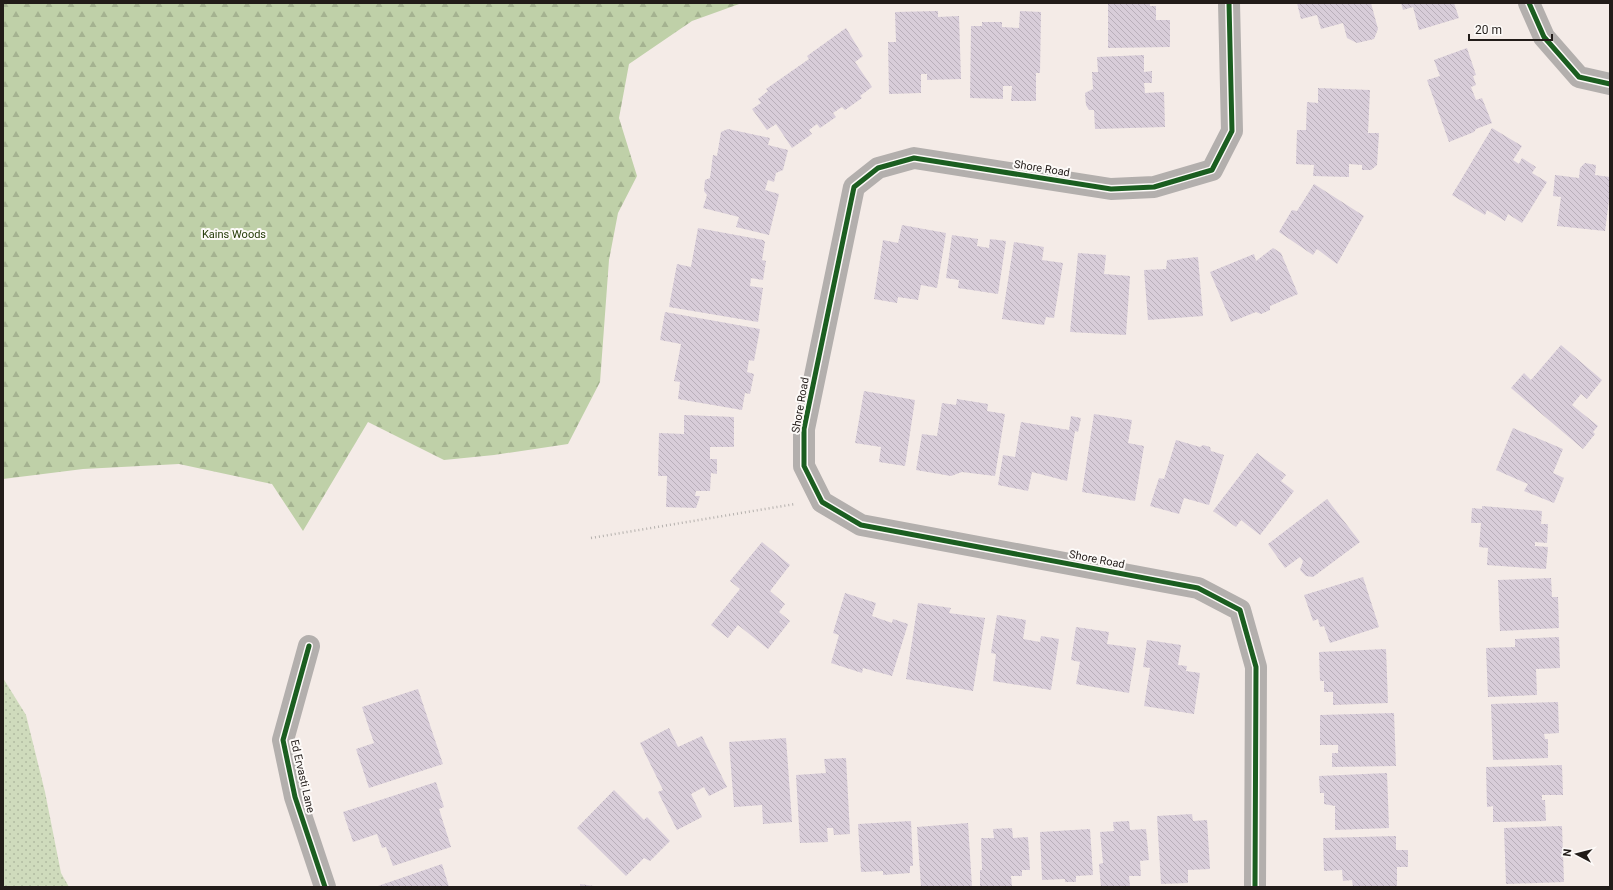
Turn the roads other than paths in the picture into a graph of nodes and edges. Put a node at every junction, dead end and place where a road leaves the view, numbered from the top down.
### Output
1 (1229, 3) edge
2 (1529, 3) edge
3 (1610, 84) edge
4 (309, 646) dead end
5 (325, 887) edge
6 (1255, 887) edge

1 - 6 street, Shore Road
2 - 3 street
4 - 5 street, Ed Ervasti Lane

